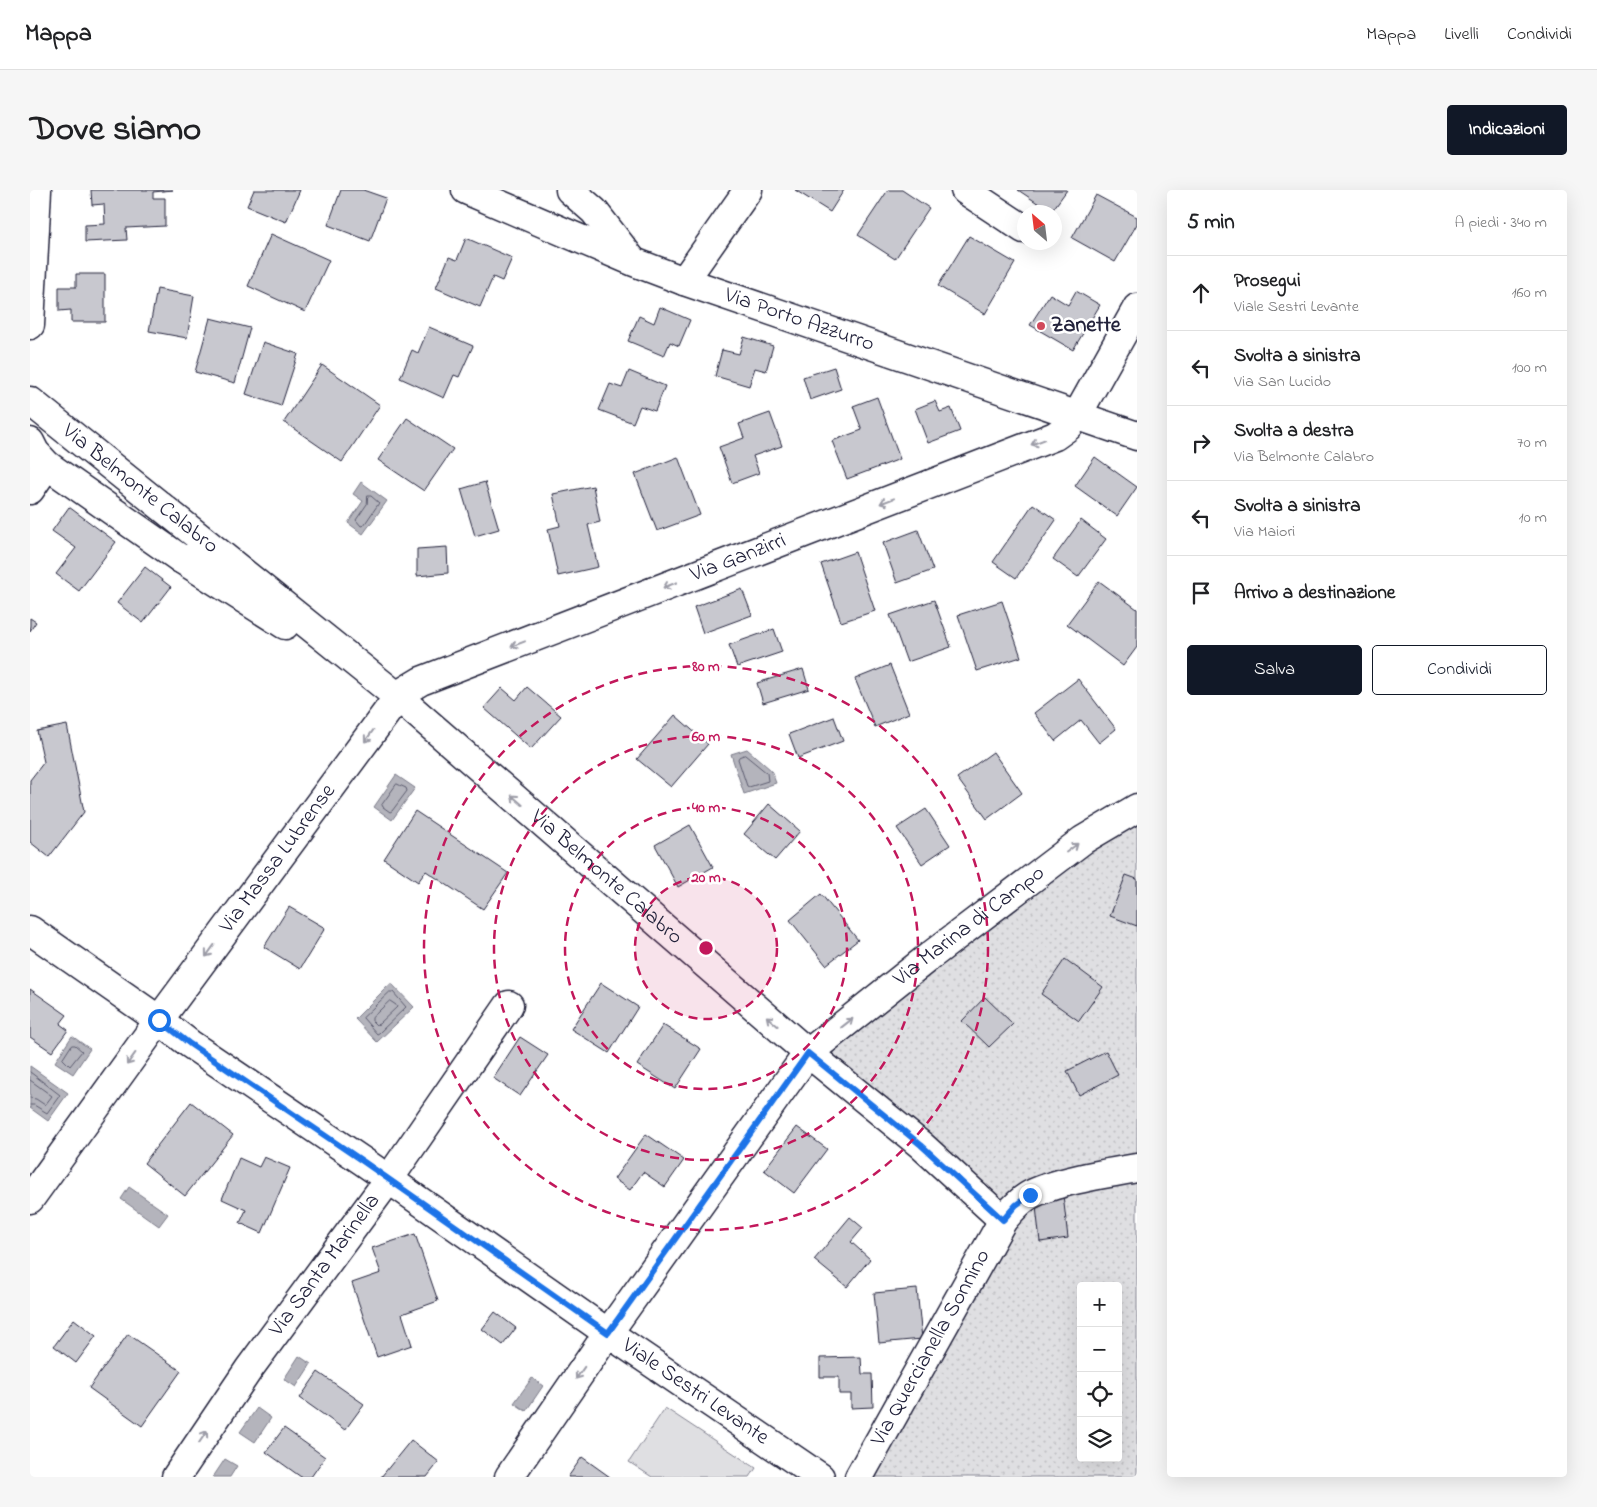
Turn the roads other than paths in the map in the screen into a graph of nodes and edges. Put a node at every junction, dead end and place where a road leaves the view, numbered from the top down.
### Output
1 (37, 190) edge
2 (466, 190) edge
3 (570, 190) edge
4 (748, 190) edge
5 (965, 190) edge
6 (1017, 223) edge
7 (634, 262) junction
8 (684, 281) junction
9 (1137, 308) edge
10 (30, 325) edge
11 (30, 400) edge
12 (1078, 415) junction
13 (1137, 436) edge
14 (30, 442) edge
15 (47, 464) junction
16 (30, 490) edge
17 (181, 559) junction
18 (227, 560) junction
19 (398, 697) junction
20 (1137, 808) edge
21 (30, 930) edge
22 (509, 1005) dead end
23 (159, 1020) junction
24 (808, 1053) junction
25 (1137, 1168) edge
26 (389, 1179) junction
27 (30, 1199) edge
28 (1003, 1220) junction
29 (608, 1333) junction
30 (176, 1477) edge
31 (509, 1477) edge
32 (820, 1477) edge
33 (859, 1477) edge

1 - 10 street
2 - 7 street, Via Porto Azzurro
3 - 7 street
4 - 8 street
5 - 6 street
7 - 8 street, Via Porto Azzurro
8 - 12 street, Via Porto Azzurro
9 - 12 street, Via Ganzirri
11 - 18 street, Via Belmonte Calabro
12 - 13 street, Via Porto Azzurro
12 -> 19 street, Via Ganzirri
14 - 15 street, Via Belmonte Calabro
15 - 16 street
15 - 17 street, Via Belmonte Calabro
17 - 18 street, Via Belmonte Calabro
17 - 19 street
18 - 19 street, Via Belmonte Calabro
19 -> 23 street, Via Massa Lubrense
24 -> 19 street, Via Belmonte Calabro
24 -> 20 street, Via Marina di Campo
21 - 23 street, Viale Sestri Levante
22 - 26 street, Via Santa Marinella
23 - 26 street, Viale Sestri Levante
23 -> 27 street, Via Massa Lubrense
24 - 28 street, Via Belmonte Calabro
24 - 29 street, Via Marina di Campo
25 - 28 street, Via Quercianella Sonnino
26 - 29 street, Viale Sestri Levante
30 -> 26 street, Via Santa Marinella
28 - 33 street, Via Quercianella Sonnino
29 -> 31 street, Via Marina di Campo
29 - 32 street, Viale Sestri Levante

